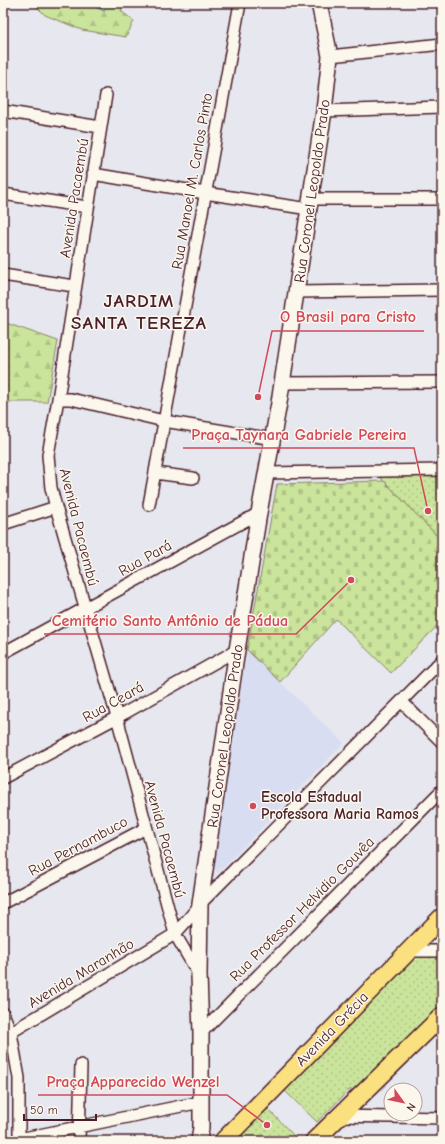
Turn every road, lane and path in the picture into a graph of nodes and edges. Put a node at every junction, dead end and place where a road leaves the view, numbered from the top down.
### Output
1 (240, 3) edge
2 (319, 3) edge
3 (442, 44) edge
4 (330, 56) junction
5 (106, 95) dead end
6 (442, 107) edge
7 (3, 111) edge
8 (324, 111) junction
9 (100, 127) junction
10 (93, 174) junction
11 (205, 193) junction
12 (3, 194) edge
13 (442, 199) edge
14 (310, 204) junction
15 (87, 207) junction
16 (3, 275) edge
17 (74, 286) junction
18 (442, 290) edge
19 (296, 292) junction
20 (442, 382) edge
21 (282, 383) junction
22 (58, 399) junction
23 (164, 421) junction
24 (273, 439) junction
25 (442, 470) edge
26 (155, 473) junction
27 (267, 473) junction
28 (194, 478) dead end
29 (149, 505) dead end
30 (56, 507) junction
31 (259, 513) junction
32 (3, 524) edge
33 (85, 608) junction
34 (237, 650) junction
35 (3, 653) edge
36 (442, 660) edge
37 (402, 702) junction
38 (117, 717) junction
39 (442, 742) edge
40 (3, 778) edge
41 (442, 790) edge
42 (146, 828) junction
43 (3, 904) edge
44 (200, 904) junction
45 (442, 917) edge
46 (175, 934) junction
47 (409, 951) junction
48 (442, 951) edge
49 (199, 975) junction
50 (3, 1013) edge
51 (442, 1016) edge
52 (201, 1033) junction
53 (7, 1035) edge
54 (81, 1065) dead end
55 (201, 1102) junction
56 (339, 1116) junction
57 (442, 1118) edge
58 (79, 1127) junction
59 (19, 1140) edge
60 (79, 1141) edge
61 (199, 1141) edge
62 (223, 1141) edge
63 (315, 1141) edge

1 - 11 street, Rua Manoel M. Carlos Pinto
2 - 4 street, Rua Coronel Leopoldo Prado
3 - 4 street
4 - 8 street, Rua Coronel Leopoldo Prado
5 - 9 street, Avenida Pacaembú
6 - 8 street
7 - 9 street
8 - 14 street, Rua Coronel Leopoldo Prado
9 - 10 street, Avenida Pacaembú
10 - 11 street
10 - 15 street, Avenida Pacaembú
11 - 14 street
11 - 23 street, Rua Manoel M. Carlos Pinto
12 - 15 street
13 - 14 street
14 - 19 street, Rua Coronel Leopoldo Prado
15 - 17 street, Avenida Pacaembú
16 - 17 street
17 - 22 street, Avenida Pacaembú
18 - 19 street
19 - 21 street, Rua Coronel Leopoldo Prado
20 - 21 street
21 - 24 street, Rua Coronel Leopoldo Prado
22 - 23 street
22 - 30 street, Avenida Pacaembú
23 - 24 street
23 - 26 street, Rua Manoel M. Carlos Pinto
24 - 27 street, Rua Coronel Leopoldo Prado
25 - 27 street
26 - 28 street
26 - 29 street, Rua Manoel M. Carlos Pinto
27 - 31 street, Rua Coronel Leopoldo Prado
30 - 32 street
30 - 33 street, Avenida Pacaembú
31 - 33 street, Rua Pará
31 - 34 street, Rua Coronel Leopoldo Prado
33 - 35 street, Rua Pará
33 - 38 street, Avenida Pacaembú
34 - 38 street, Rua Ceará
34 - 44 street, Rua Coronel Leopoldo Prado
36 - 37 street, Avenida Maranhão
37 - 39 street
37 - 44 street, Avenida Maranhão
38 - 40 street, Rua Ceará
38 - 42 street, Avenida Pacaembú
41 - 52 street, Rua Professor Helvidio Gouvêa
42 - 43 street, Rua Pernambuco
42 - 46 street, Avenida Pacaembú
44 - 46 street, Avenida Maranhão
44 - 49 street, Rua Coronel Leopoldo Prado
45 - 47 main road, Avenida Grécia
46 - 49 street, Avenida Pacaembú
46 - 53 street, Avenida Maranhão
47 - 48 street
47 - 62 main road, Avenida Grécia
49 - 52 street, Rua Coronel Leopoldo Prado
50 - 53 street
51 - 56 main road
52 - 55 street, Rua Coronel Leopoldo Prado
53 - 59 street
54 - 58 street
55 - 58 street
55 - 61 street, Rua Coronel Leopoldo Prado
56 - 57 street
56 - 63 main road
58 - 59 street
58 - 60 street

